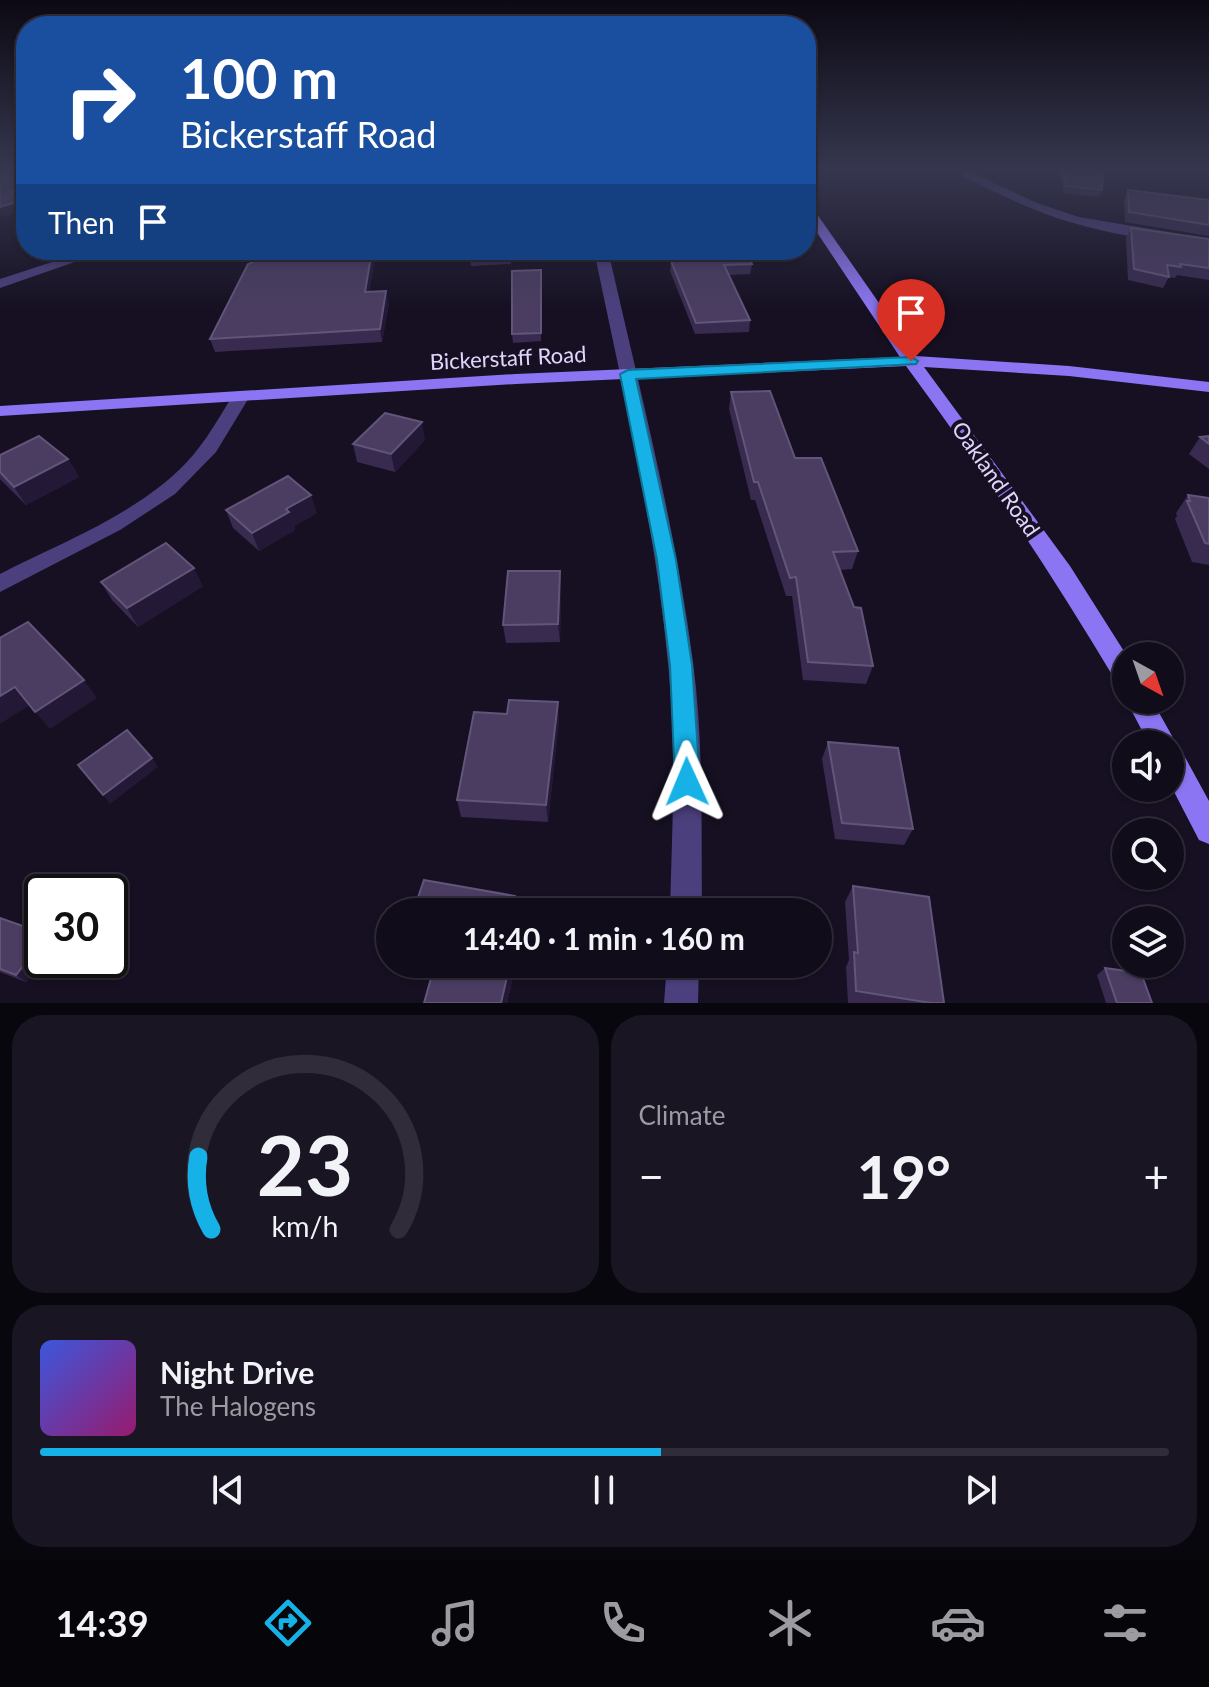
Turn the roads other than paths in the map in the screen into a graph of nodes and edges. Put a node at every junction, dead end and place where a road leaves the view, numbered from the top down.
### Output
1 (1060, 215) edge
2 (816, 222) edge
3 (1209, 243) edge
4 (72, 260) edge
5 (603, 260) edge
6 (0, 284) edge
7 (911, 361) junction
8 (628, 374) junction
9 (1209, 387) edge
10 (241, 396) junction
11 (0, 411) edge
12 (0, 584) edge
13 (1112, 653) edge
14 (1184, 783) edge
15 (1209, 830) edge
16 (686, 898) edge
17 (682, 978) edge
18 (681, 1003) edge

1 - 3 street
2 - 7 street, Oakland Road
4 - 6 street
5 - 8 street
7 - 8 street, Bickerstaff Road
7 - 9 street, Bickerstaff Road
7 - 13 street, Oakland Road
8 - 10 street, Bickerstaff Road
8 - 16 street
10 - 11 street, Bickerstaff Road
10 - 12 street
14 - 15 street
17 - 18 street

